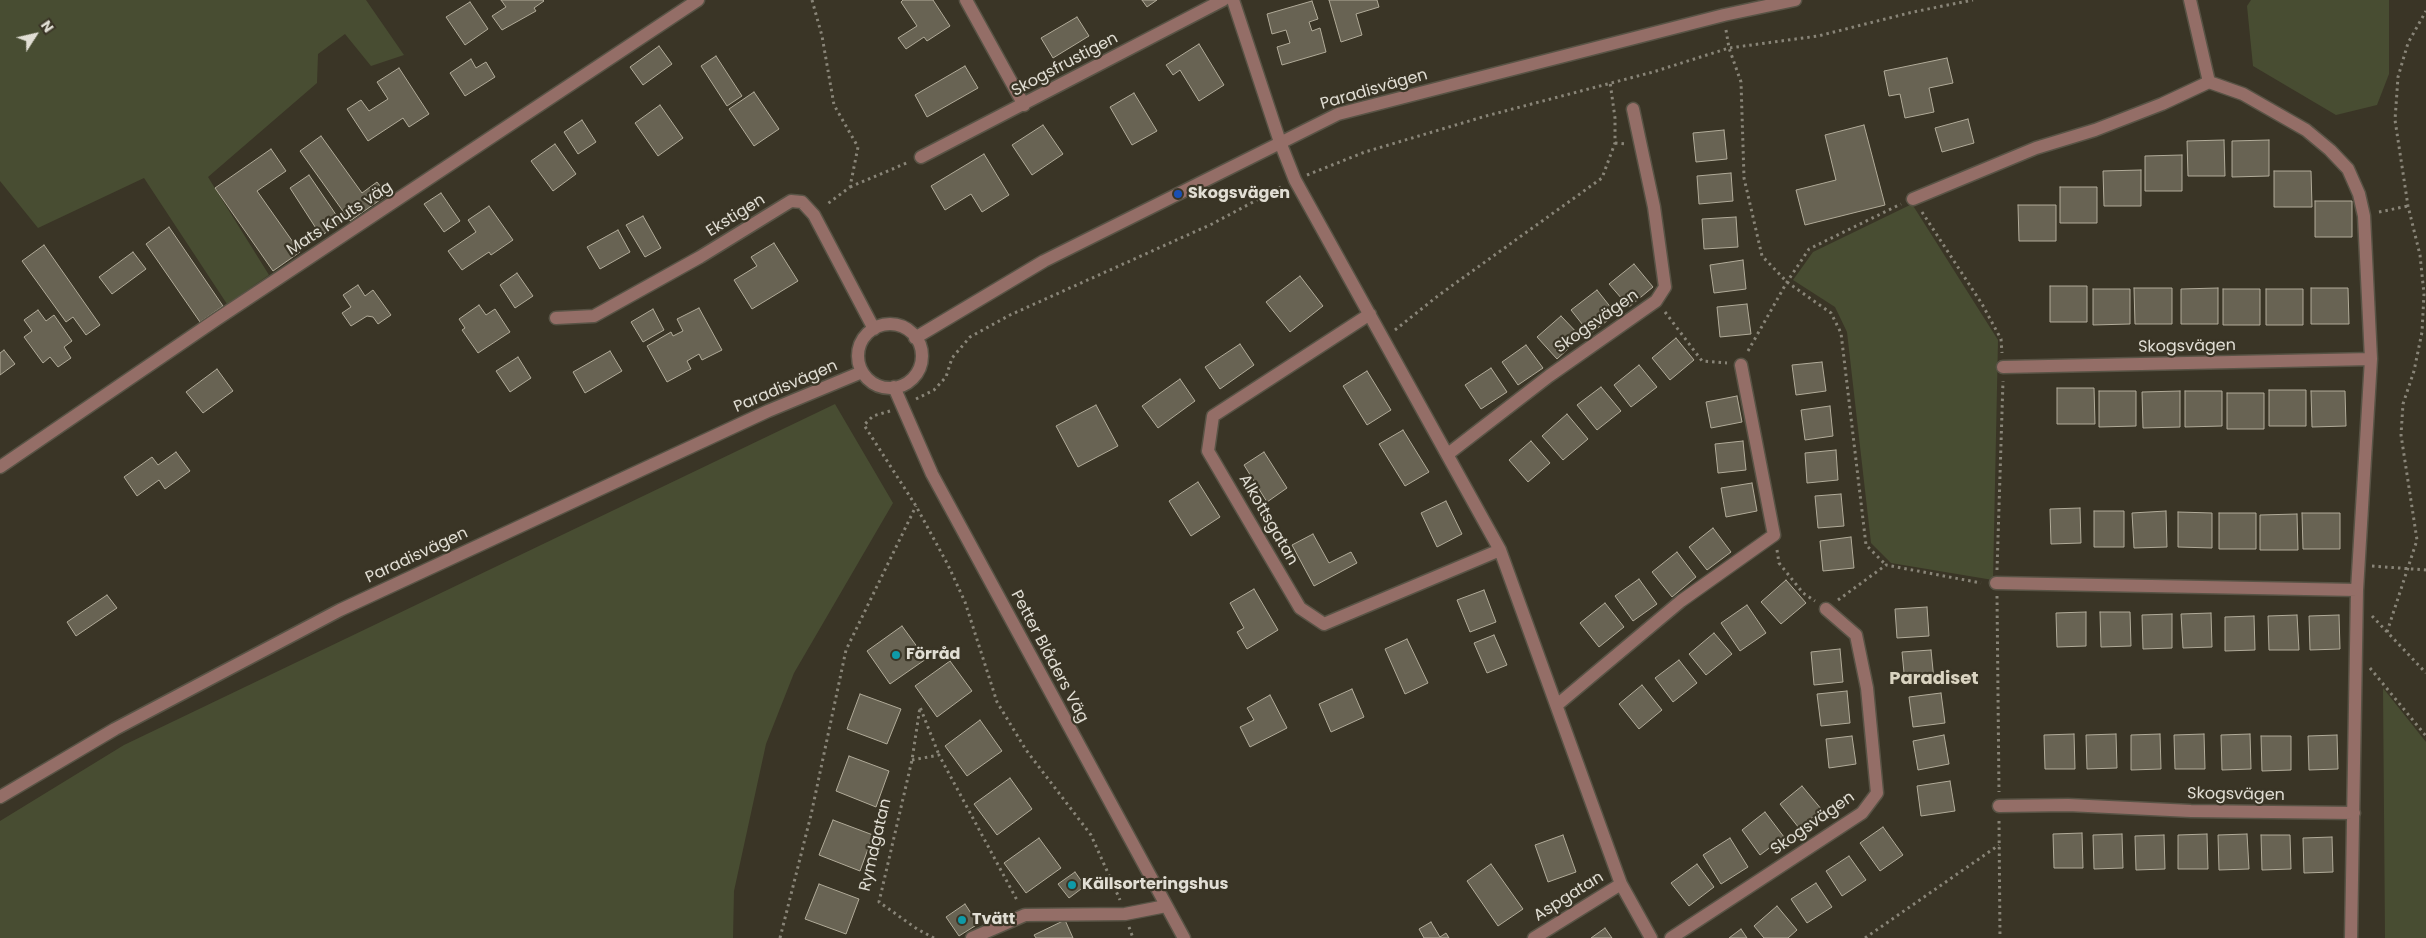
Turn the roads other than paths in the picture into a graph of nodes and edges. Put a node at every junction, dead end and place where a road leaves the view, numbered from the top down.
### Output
1 (698, 0) edge
2 (966, 0) edge
3 (1223, 0) edge
4 (1233, 0) edge
5 (1795, 0) edge
6 (2190, 0) edge
7 (1738, 6) edge
8 (2209, 82) junction
9 (1024, 104) junction
10 (1633, 108) dead end
11 (1280, 142) junction
12 (921, 157) road end
13 (1913, 199) road end
14 (1370, 314) junction
15 (556, 318) dead end
16 (874, 328) junction
17 (915, 338) junction
18 (2371, 359) junction
19 (1741, 365) road end
20 (2003, 367) road end
21 (862, 372) junction
22 (894, 388) junction
23 (1448, 454) junction
24 (0, 467) edge
25 (1500, 550) junction
26 (1996, 583) road end
27 (2357, 595) junction
28 (1826, 609) road end
29 (1557, 705) junction
30 (0, 797) edge
31 (1999, 806) road end
32 (2354, 813) junction
33 (1621, 884) junction
34 (1166, 906) junction
35 (972, 938) edge
36 (1184, 938) edge
37 (1534, 938) edge
38 (1651, 938) edge
39 (1671, 938) edge
40 (2351, 938) edge

1 - 24 street, Mats Knuts väg
2 - 9 street
3 - 9 street, Skogsfrustigen
4 - 11 street
5 - 7 street, Paradisvägen
6 - 8 street
7 - 11 street, Paradisvägen
8 - 13 street
8 - 18 street
9 - 12 street, Skogsfrustigen
10 - 23 street, Skogsvägen
11 - 14 street
11 - 17 street, Paradisvägen
14 - 23 street
14 - 25 street, Alkottsgatan
15 - 16 street, Ekstigen
16 - 17 street
16 - 21 street
17 - 22 street
18 - 20 street, Skogsvägen
18 - 27 street
19 - 29 street
21 - 22 street
21 - 30 street, Paradisvägen
22 - 34 street, Petter Blåders Väg
23 - 25 street
25 - 29 street
26 - 27 street
27 - 32 street
28 - 39 street, Skogsvägen
29 - 33 street
31 - 32 street, Skogsvägen
32 - 40 street
33 - 37 street, Aspgatan
33 - 38 street
34 - 35 street
34 - 36 street, Petter Blåders Väg

